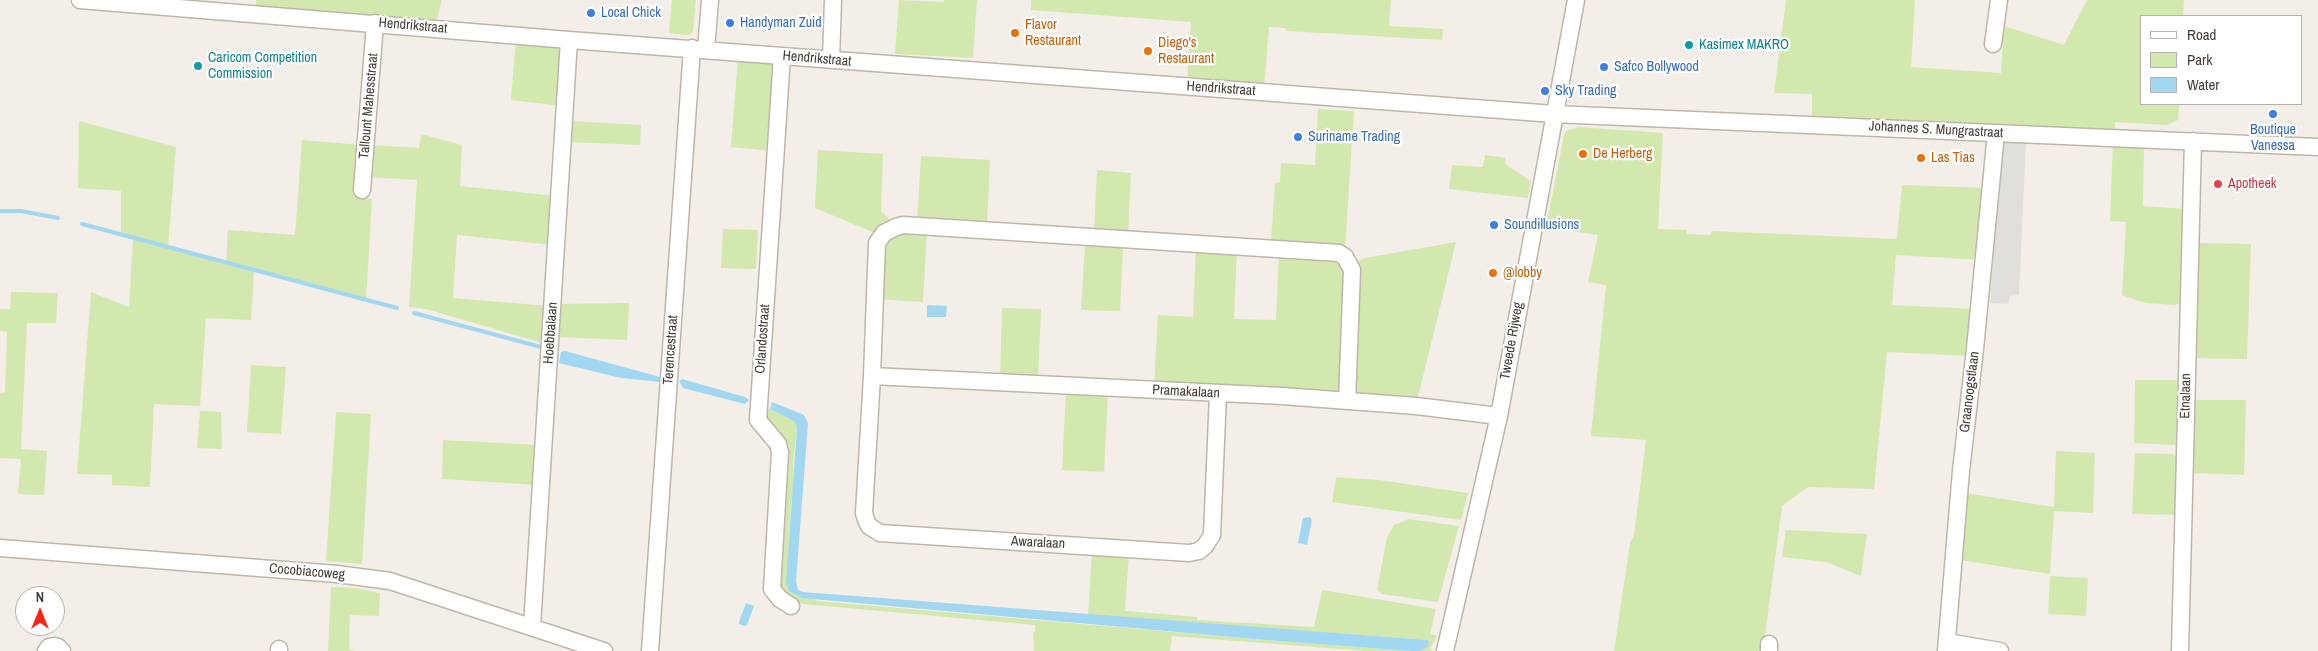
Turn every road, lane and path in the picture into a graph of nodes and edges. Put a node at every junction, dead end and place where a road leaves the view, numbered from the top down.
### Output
1 (80, 0) edge
2 (710, 0) edge
3 (833, 0) edge
4 (1576, 0) edge
5 (1999, 0) edge
6 (376, 23) junction
7 (569, 40) junction
8 (1993, 44) dead end
9 (699, 49) junction
10 (782, 56) junction
11 (831, 60) junction
12 (1554, 114) junction
13 (1996, 133) junction
14 (2194, 141) junction
15 (2318, 147) edge
16 (362, 190) dead end
17 (872, 376) junction
18 (1218, 394) junction
19 (1347, 401) junction
20 (1499, 416) junction
21 (0, 548) edge
22 (791, 606) dead end
23 (532, 626) junction
24 (1947, 647) edge
25 (46, 651) edge
26 (62, 651) edge
27 (604, 651) edge
28 (650, 651) edge
29 (1445, 651) edge
30 (2000, 651) edge
31 (2180, 651) edge

1 - 6 street, Hendrikstraat
2 - 9 street, Terencestraat
3 - 11 street
4 - 12 street, Tweede Rijweg
5 - 8 street
6 - 7 street, Hendrikstraat
6 - 16 street, Tallount Mahesstraat
7 - 9 street, Hendrikstraat
7 - 23 street, Hoebbalaan
9 - 10 street, Hendrikstraat
9 - 28 street, Terencestraat
10 - 11 street, Hendrikstraat
10 - 22 street, Orlandostraat
11 - 12 street, Hendrikstraat
12 - 13 street, Johannes S. Mungrastraat
12 - 20 street, Tweede Rijweg
13 - 14 street, Johannes S. Mungrastraat
13 - 24 street, Graanoogstlaan
14 - 15 street, Johannes S. Mungrastraat
14 - 31 street, Etnalaan
17 - 18 street, Pramakalaan
17 - 18 street, Awaralaan
17 - 19 street
18 - 19 street, Pramakalaan
19 - 20 street, Pramakalaan
20 - 29 street, Tweede Rijweg
21 - 23 street, Cocobiacoweg
23 - 27 street, Cocobiacoweg
24 - 30 street
25 - 26 street

